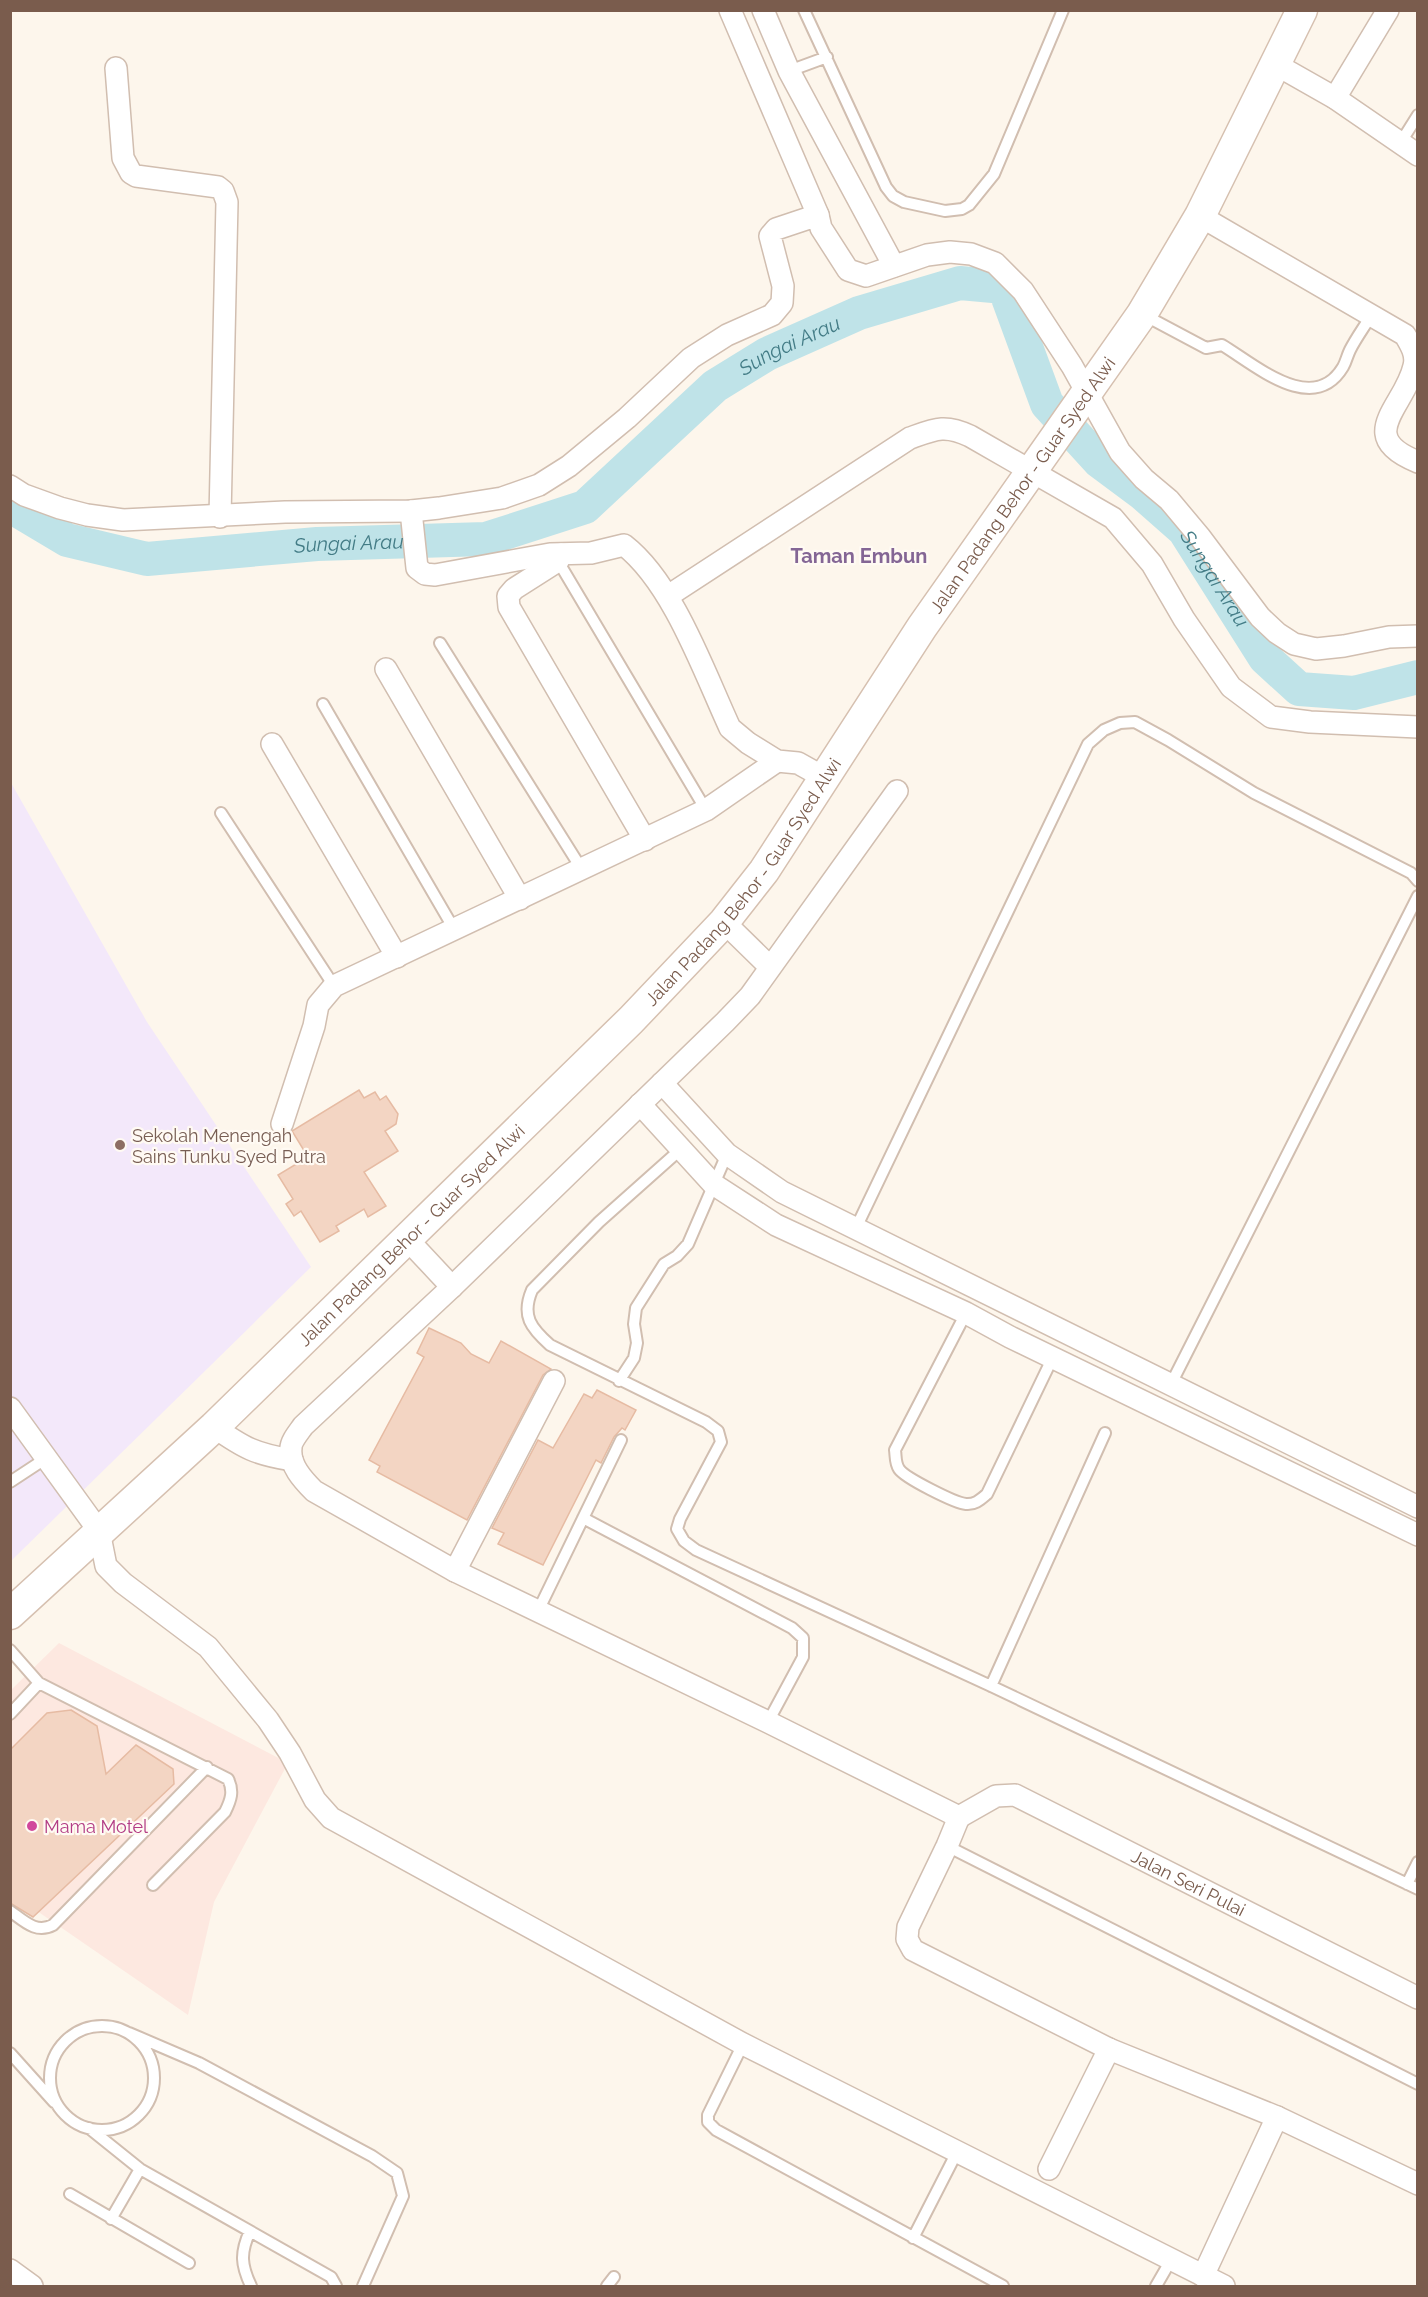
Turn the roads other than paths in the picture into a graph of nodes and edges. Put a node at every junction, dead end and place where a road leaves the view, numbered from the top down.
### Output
1 (730, 10) edge
2 (764, 10) edge
3 (804, 10) edge
4 (1063, 10) edge
5 (1302, 10) edge
6 (1388, 10) edge
7 (827, 57) junction
8 (1275, 64) junction
9 (116, 68) dead end
10 (789, 71) junction
11 (1335, 98) junction
12 (1418, 115) edge
13 (1409, 148) edge
14 (815, 215) junction
15 (1200, 216) junction
16 (894, 266) junction
17 (1142, 314) junction
18 (1372, 314) junction
19 (1085, 397) junction
20 (1418, 462) edge
21 (1034, 470) junction
22 (10, 486) edge
23 (412, 516) junction
24 (220, 517) junction
25 (560, 558) junction
26 (668, 596) junction
27 (1418, 636) edge
28 (440, 643) dead end
29 (386, 669) dead end
30 (323, 704) dead end
31 (1418, 727) edge
32 (272, 744) dead end
33 (777, 761) junction
34 (825, 778) junction
35 (897, 791) dead end
36 (706, 810) junction
37 (221, 813) dead end
38 (645, 840) junction
39 (581, 868) junction
40 (1418, 881) edge
41 (1418, 896) edge
42 (520, 899) junction
43 (724, 922) junction
44 (454, 929) junction
45 (397, 957) junction
46 (770, 967) junction
47 (334, 986) junction
48 (662, 1083) junction
49 (640, 1104) junction
50 (282, 1124) dead end
51 (681, 1149) junction
52 (728, 1154) junction
53 (713, 1184) junction
54 (855, 1230) junction
55 (407, 1239) junction
56 (452, 1287) junction
57 (966, 1313) junction
58 (1053, 1357) junction
59 (554, 1381) dead end
60 (619, 1381) junction
61 (1170, 1386) junction
62 (10, 1408) edge
63 (214, 1427) junction
64 (1106, 1433) dead end
65 (621, 1440) dead end
66 (48, 1457) junction
67 (292, 1460) junction
68 (10, 1482) edge
69 (1418, 1507) edge
70 (583, 1518) junction
71 (99, 1530) junction
72 (1418, 1535) edge
73 (455, 1571) junction
74 (538, 1611) junction
75 (10, 1614) edge
76 (10, 1650) edge
77 (39, 1683) junction
78 (991, 1686) junction
79 (10, 1714) edge
80 (768, 1722) junction
81 (207, 1767) junction
82 (959, 1817) junction
83 (947, 1846) junction
84 (1418, 1862) edge
85 (153, 1885) dead end
86 (1412, 1886) edge
87 (10, 1911) edge
88 (1418, 1998) edge
89 (129, 2034) junction
90 (744, 2044) junction
91 (1109, 2049) junction
92 (10, 2053) edge
93 (1418, 2084) edge
94 (63, 2113) junction
95 (1277, 2117) junction
96 (89, 2128) junction
97 (957, 2152) junction
98 (140, 2169) junction
99 (1049, 2169) dead end
100 (1417, 2181) edge
101 (70, 2194) dead end
102 (111, 2218) junction
103 (250, 2231) junction
104 (913, 2238) junction
105 (1171, 2260) junction
106 (189, 2264) dead end
107 (10, 2270) edge
108 (1203, 2276) junction
109 (32, 2286) edge
110 (251, 2286) edge
111 (336, 2286) edge
112 (363, 2286) edge
113 (1003, 2286) edge
114 (1156, 2286) edge
115 (1224, 2286) edge

1 - 14 street
2 - 10 street
3 - 7 lane
4 - 7 lane
5 - 8 main road, Jalan Padang Behor - Guar Syed Alwi
6 - 11 street
7 - 10 lane
8 - 11 street
8 - 15 main road, Jalan Padang Behor - Guar Syed Alwi
9 - 24 street
10 - 16 street
11 - 13 street
12 - 13 lane
14 - 16 street
14 - 23 street
15 - 17 main road, Jalan Padang Behor - Guar Syed Alwi
15 - 18 street
16 - 19 street
17 - 18 lane
17 - 19 main road, Jalan Padang Behor - Guar Syed Alwi
18 - 20 street
19 - 21 main road, Jalan Padang Behor - Guar Syed Alwi
19 - 27 street
21 - 26 street
21 - 31 street
21 - 34 main road, Jalan Padang Behor - Guar Syed Alwi
22 - 24 street
23 - 24 street
23 - 25 street
25 - 26 street
25 - 36 lane
25 - 38 street
26 - 33 street
28 - 39 lane
29 - 42 street
30 - 44 lane
32 - 45 street
33 - 34 street
33 - 36 street
34 - 43 main road, Jalan Padang Behor - Guar Syed Alwi
35 - 46 street
36 - 38 street
37 - 47 lane
38 - 39 street
39 - 42 street
40 - 54 lane
41 - 61 lane
42 - 44 street
43 - 46 street
43 - 55 main road, Jalan Padang Behor - Guar Syed Alwi
44 - 45 street
45 - 47 street
46 - 48 street
47 - 50 street
48 - 49 street
48 - 52 street
49 - 51 street
49 - 56 street
51 - 53 street
51 - 60 lane
52 - 53 lane
52 - 54 street
53 - 57 street
53 - 60 lane
54 - 61 street
55 - 56 street
55 - 63 main road, Jalan Padang Behor - Guar Syed Alwi
56 - 67 street
57 - 58 street
57 - 58 lane
58 - 72 street
59 - 73 street
60 - 78 lane
61 - 69 street
62 - 66 street
63 - 67 street
63 - 71 main road, Jalan Padang Behor - Guar Syed Alwi
64 - 78 lane
65 - 70 lane
66 - 68 lane
66 - 71 street
67 - 73 street
70 - 74 lane
70 - 80 lane
71 - 75 main road, Jalan Padang Behor - Guar Syed Alwi
71 - 90 street
73 - 74 street
74 - 80 street
76 - 77 lane
77 - 79 lane
77 - 81 lane
78 - 86 lane
80 - 82 street
81 - 85 lane
81 - 87 lane
82 - 83 street
82 - 88 street, Jalan Seri Pulai
83 - 91 street
83 - 93 lane
84 - 86 lane
89 - 94 lane
89 - 96 lane
89 - 112 lane
90 - 97 street
90 - 104 lane
91 - 95 street
91 - 99 street
92 - 94 lane
94 - 96 lane
95 - 100 street
95 - 108 street
96 - 98 lane
97 - 104 lane
97 - 105 street
98 - 102 lane
98 - 103 lane
101 - 102 lane
102 - 106 lane
103 - 110 lane
103 - 111 lane
104 - 113 lane
105 - 108 street
105 - 114 lane
107 - 109 street
108 - 115 street

